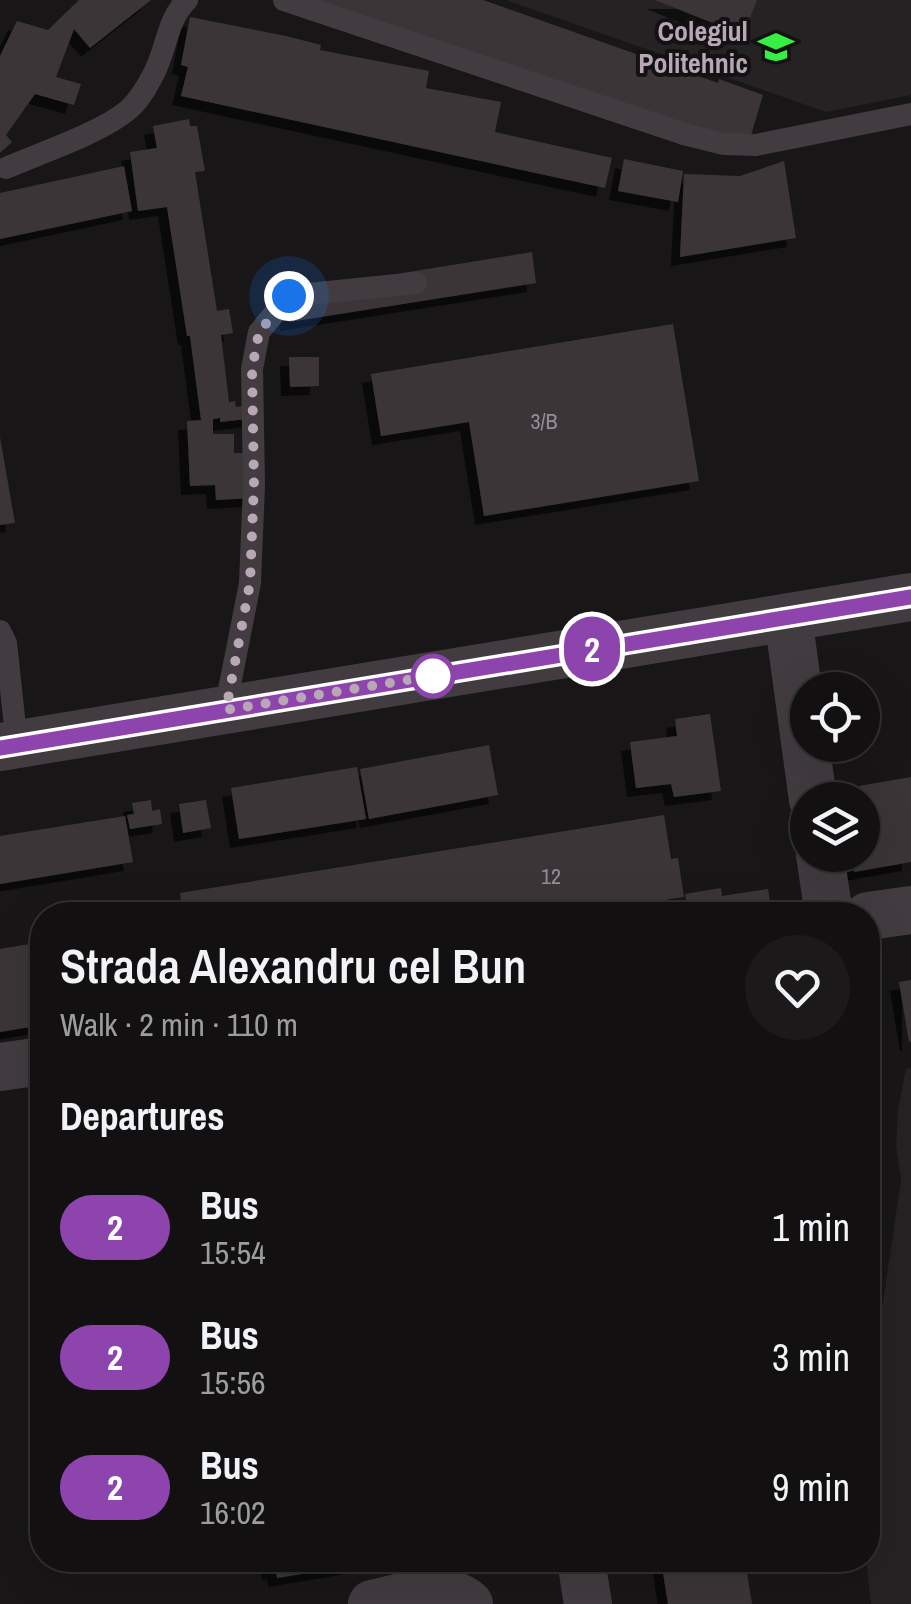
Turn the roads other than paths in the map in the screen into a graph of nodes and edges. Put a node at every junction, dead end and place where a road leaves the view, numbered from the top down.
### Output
1 (187, 0) edge
2 (284, 0) edge
3 (911, 114) edge
4 (6, 168) dead end
5 (416, 283) dead end
6 (911, 597) edge
7 (788, 617) junction
8 (0, 632) edge
9 (226, 710) junction
10 (8, 746) edge
11 (811, 782) edge
12 (822, 872) edge
13 (826, 902) edge
14 (911, 910) edge
15 (880, 914) edge
16 (30, 1062) edge
17 (0, 1067) edge
18 (583, 1572) edge
19 (372, 1604) edge
20 (469, 1604) edge
21 (588, 1604) edge

1 - 4 lane
2 - 3 lane
5 - 9 lane
6 - 7 street
7 - 9 street
7 - 11 street
8 - 10 lane
9 - 10 street
12 - 13 street
14 - 15 street
16 - 17 street
18 - 21 street
19 - 20 street

